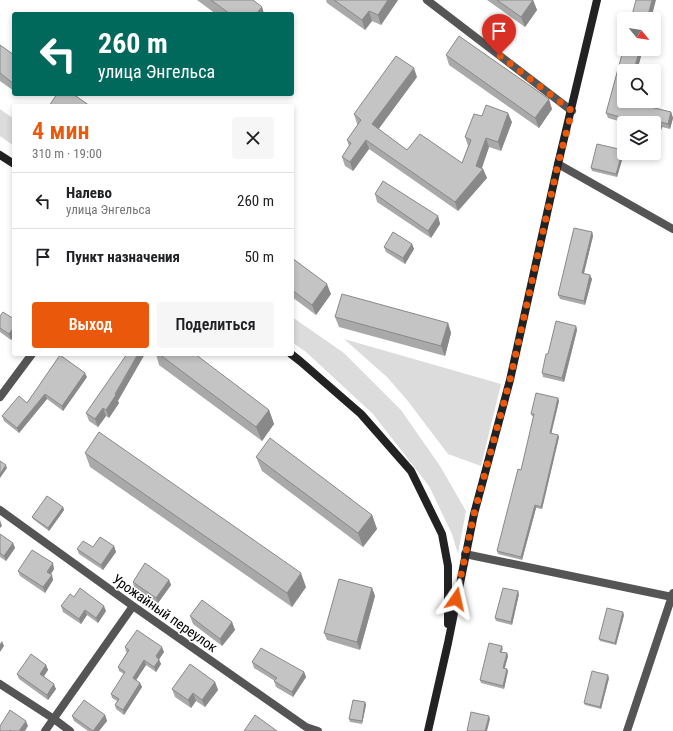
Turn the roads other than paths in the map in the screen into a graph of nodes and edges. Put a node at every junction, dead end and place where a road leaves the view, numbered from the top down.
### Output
1 (427, 0) edge
2 (597, 0) edge
3 (572, 111) junction
4 (0, 155) edge
5 (12, 163) edge
6 (558, 164) junction
7 (673, 229) edge
8 (31, 356) edge
9 (294, 356) edge
10 (0, 397) edge
11 (0, 510) edge
12 (465, 554) junction
13 (672, 595) edge
14 (133, 606) junction
15 (448, 643) junction
16 (0, 684) edge
17 (54, 719) junction
18 (305, 729) edge
19 (45, 731) edge
20 (70, 731) edge
21 (318, 731) edge
22 (428, 731) edge
23 (627, 731) edge

1 - 3 street
2 - 3 main road
3 - 6 main road
4 - 5 main road
6 - 7 street
6 - 12 main road
8 - 10 street
9 - 15 main road
11 - 14 street, Урожайный переулок
12 - 13 street
12 - 15 main road
13 - 23 street
14 - 17 street
14 - 18 street, Урожайный переулок
15 - 22 main road
16 - 17 street
17 - 19 street
17 - 20 street
18 - 21 street, Урожайный переулок

